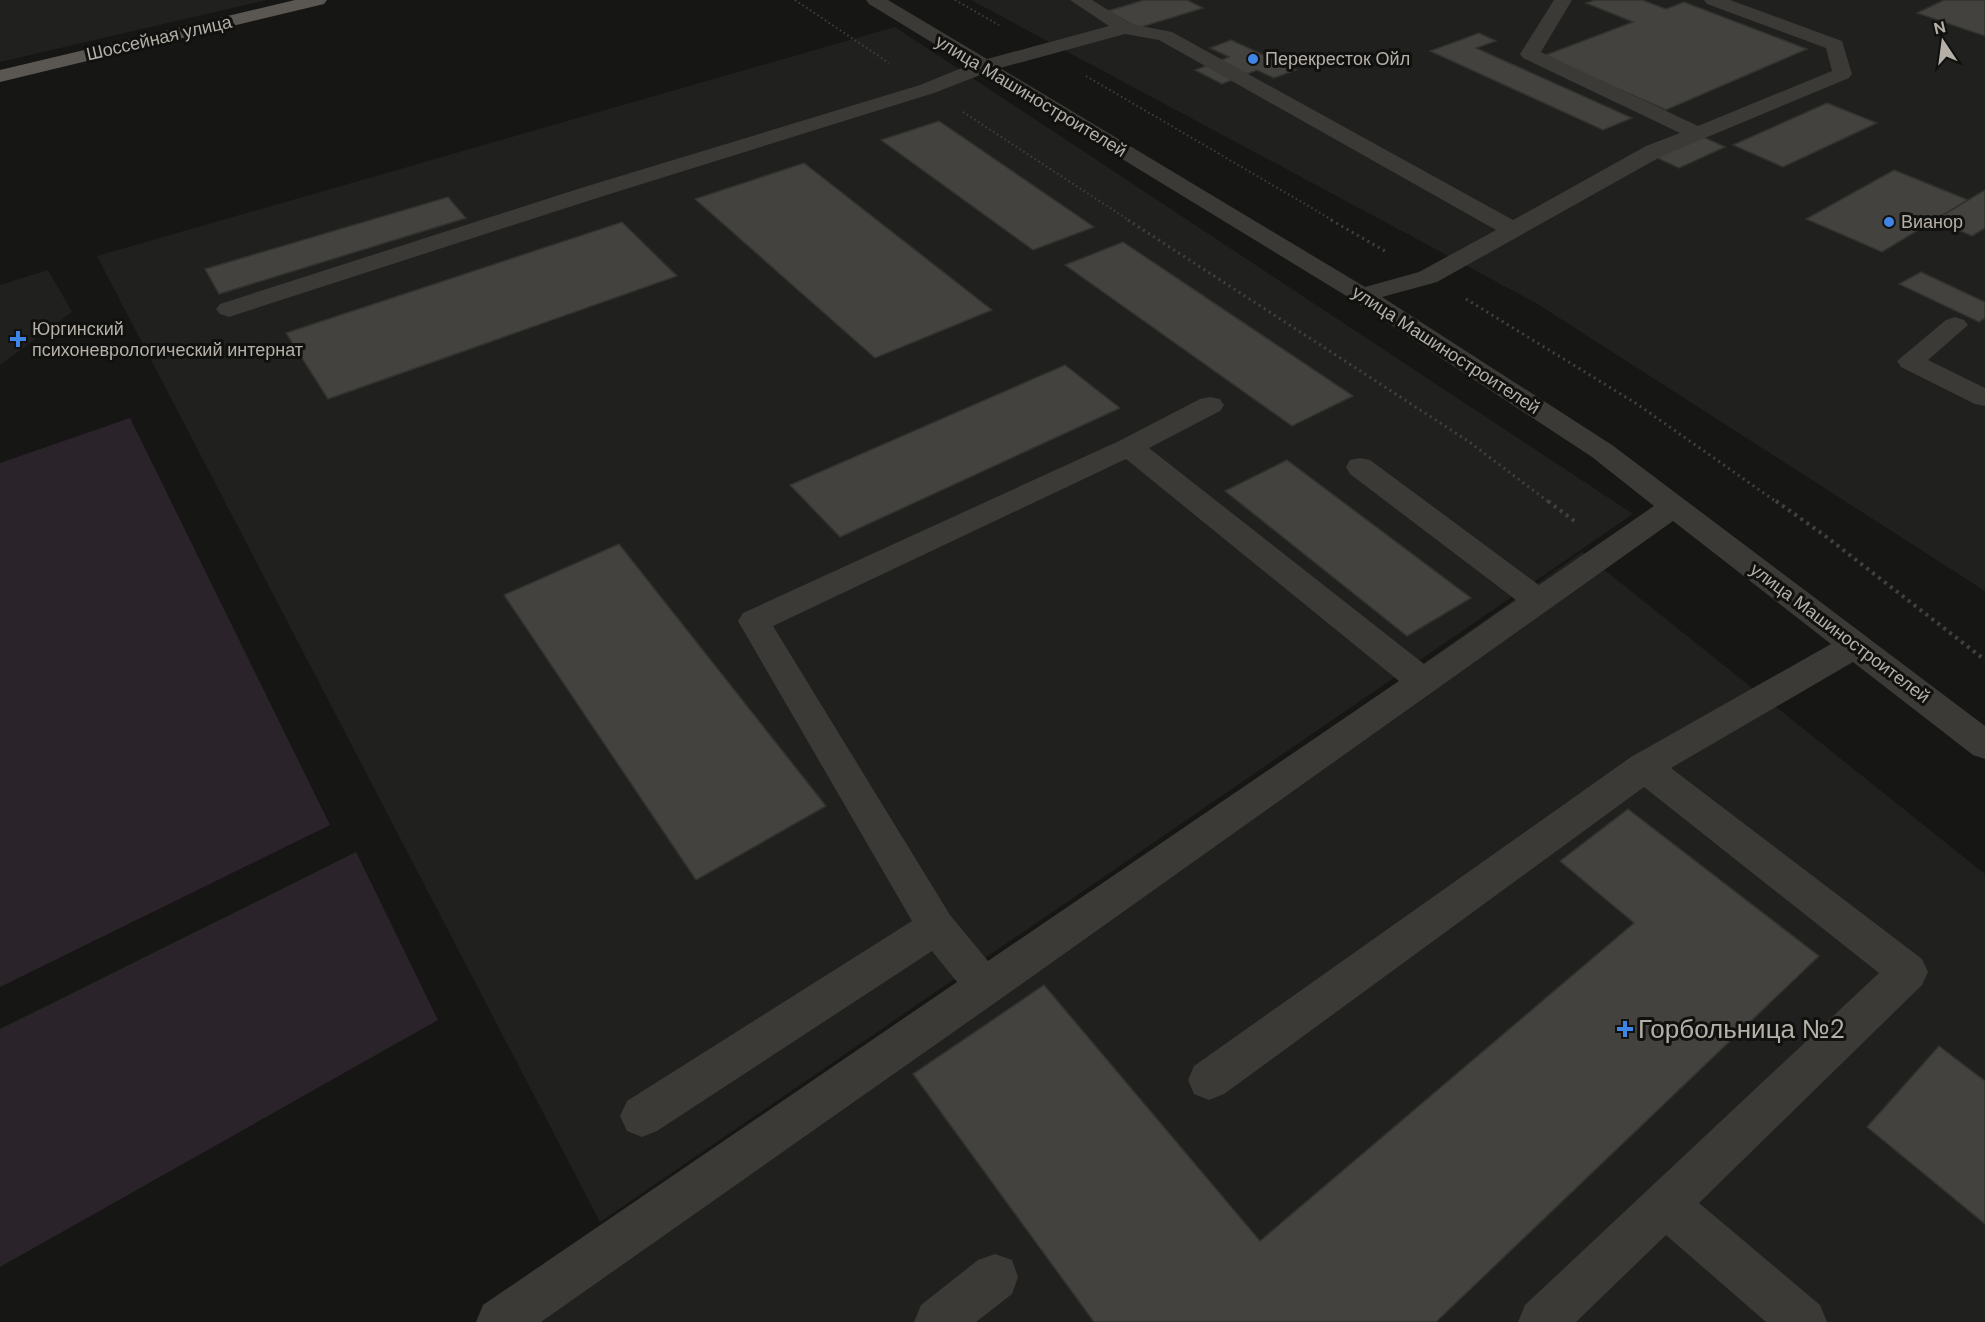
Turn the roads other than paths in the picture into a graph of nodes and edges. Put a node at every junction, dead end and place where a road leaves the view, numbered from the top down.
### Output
1 (318, 0) edge
2 (875, 0) edge
3 (1079, 0) edge
4 (1563, 0) edge
5 (1713, 0) edge
6 (1125, 28) junction
7 (982, 67) junction
8 (0, 76) edge
9 (1697, 133) junction
10 (1513, 230) junction
11 (1362, 295) junction
12 (229, 309) dead end
13 (1955, 325) dead end
14 (1985, 398) edge
15 (1210, 405) dead end
16 (1129, 447) junction
17 (1360, 467) dead end
18 (1675, 505) junction
19 (1539, 601) junction
20 (1854, 646) junction
21 (1423, 682) junction
22 (1985, 745) edge
23 (1644, 767) junction
24 (936, 927) junction
25 (985, 987) junction
26 (1209, 1080) dead end
27 (642, 1116) dead end
28 (1665, 1204) junction
29 (995, 1277) dead end
30 (500, 1322) edge
31 (938, 1322) edge
32 (1542, 1322) edge
33 (1803, 1322) edge

1 - 8 main road, Шоссейная улица
2 - 7 street, улица Машиностроителей
3 - 6 street
4 - 9 street
5 - 9 street
6 - 7 street
6 - 10 street
7 - 11 street, улица Машиностроителей
7 - 12 street
9 - 10 street
10 - 11 street
11 - 18 street, улица Машиностроителей
13 - 14 street
15 - 16 street
16 - 21 street
16 - 24 street
17 - 19 street
18 - 19 street
18 - 20 street, улица Машиностроителей
19 - 21 street
20 - 22 street, улица Машиностроителей
20 - 23 street
21 - 25 street
23 - 26 street
23 - 28 street
24 - 25 street
24 - 27 street
25 - 30 street
28 - 32 street
28 - 33 street
29 - 31 street

